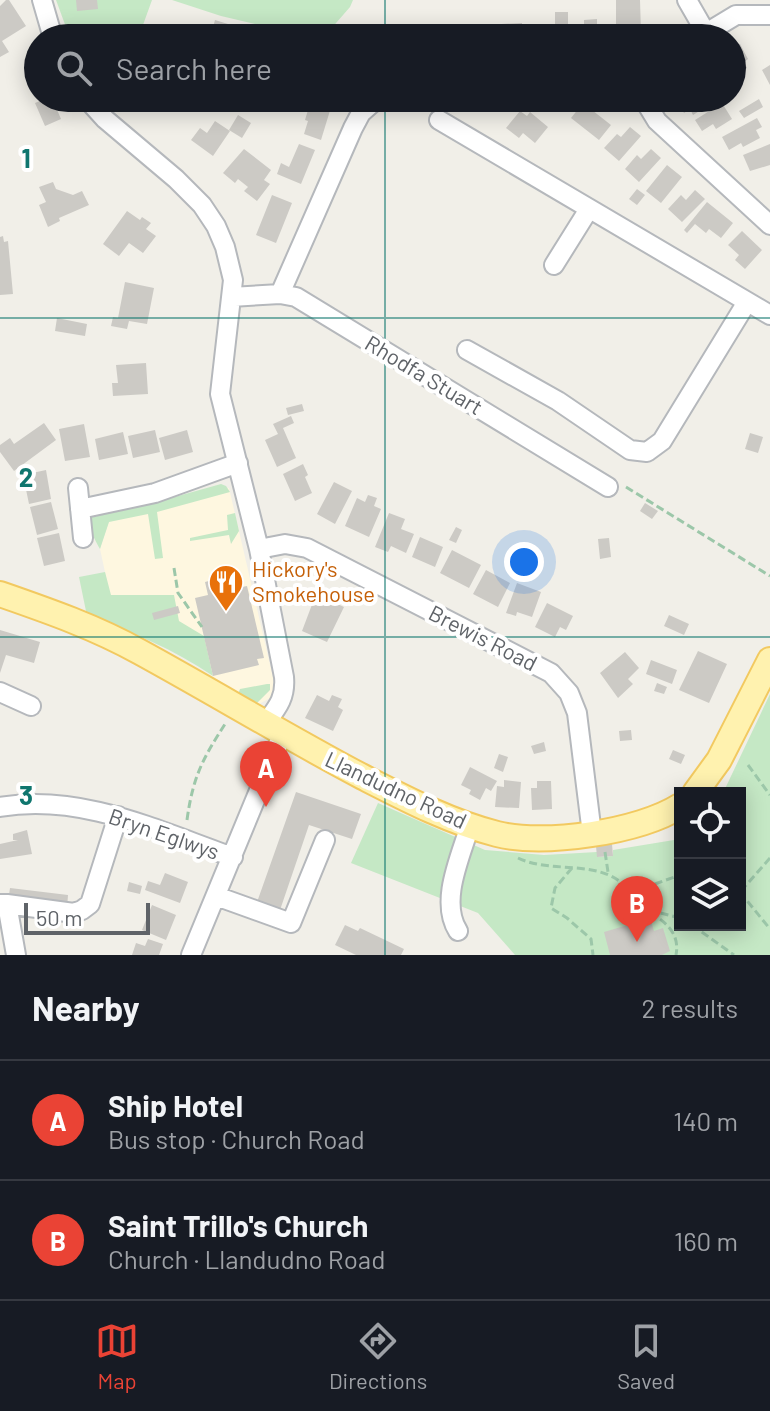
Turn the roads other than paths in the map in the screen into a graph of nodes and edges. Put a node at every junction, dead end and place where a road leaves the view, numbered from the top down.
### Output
1 (42, 0) edge
2 (687, 0) edge
3 (770, 15) edge
4 (49, 24) edge
5 (697, 24) edge
6 (721, 24) edge
7 (99, 112) edge
8 (362, 112) edge
9 (652, 112) edge
10 (439, 120) dead end
11 (589, 209) junction
12 (770, 225) edge
13 (554, 265) dead end
14 (280, 294) junction
15 (231, 297) junction
16 (747, 302) junction
17 (770, 315) edge
18 (467, 350) dead end
19 (238, 463) junction
20 (608, 487) road end
21 (78, 488) dead end
22 (80, 509) junction
23 (83, 538) dead end
24 (259, 549) junction
25 (0, 594) edge
26 (770, 660) edge
27 (0, 692) edge
28 (31, 706) dead end
29 (274, 729) junction
30 (699, 787) edge
31 (0, 807) edge
32 (674, 810) edge
33 (118, 816) junction
34 (470, 825) junction
35 (592, 834) junction
36 (325, 840) dead end
37 (233, 857) junction
38 (216, 896) junction
39 (3, 904) edge
40 (458, 931) dead end
41 (16, 955) edge
42 (191, 955) edge

1 - 4 street
2 - 5 street
3 - 6 street
7 - 15 street
8 - 14 street
9 - 12 street
10 - 11 street
11 - 13 street
11 - 16 street
14 - 15 street, Rhodfa Stuart
14 - 20 street, Rhodfa Stuart
15 - 19 street
16 - 17 street
16 - 18 street
19 - 22 street
19 - 24 street
21 - 22 street
22 - 23 street
24 - 29 street
24 - 35 street, Brewis Road
25 - 29 main road, Llandudno Road
26 - 30 main road
27 - 28 street
29 - 34 main road, Llandudno Road
29 - 37 street
31 - 33 street, Bryn Eglwys
32 - 35 main road, Llandudno Road
33 - 37 street, Bryn Eglwys
33 - 39 street
34 - 35 main road, Llandudno Road
34 - 40 street
36 - 38 street
37 - 38 street
38 - 42 street
39 - 41 street

